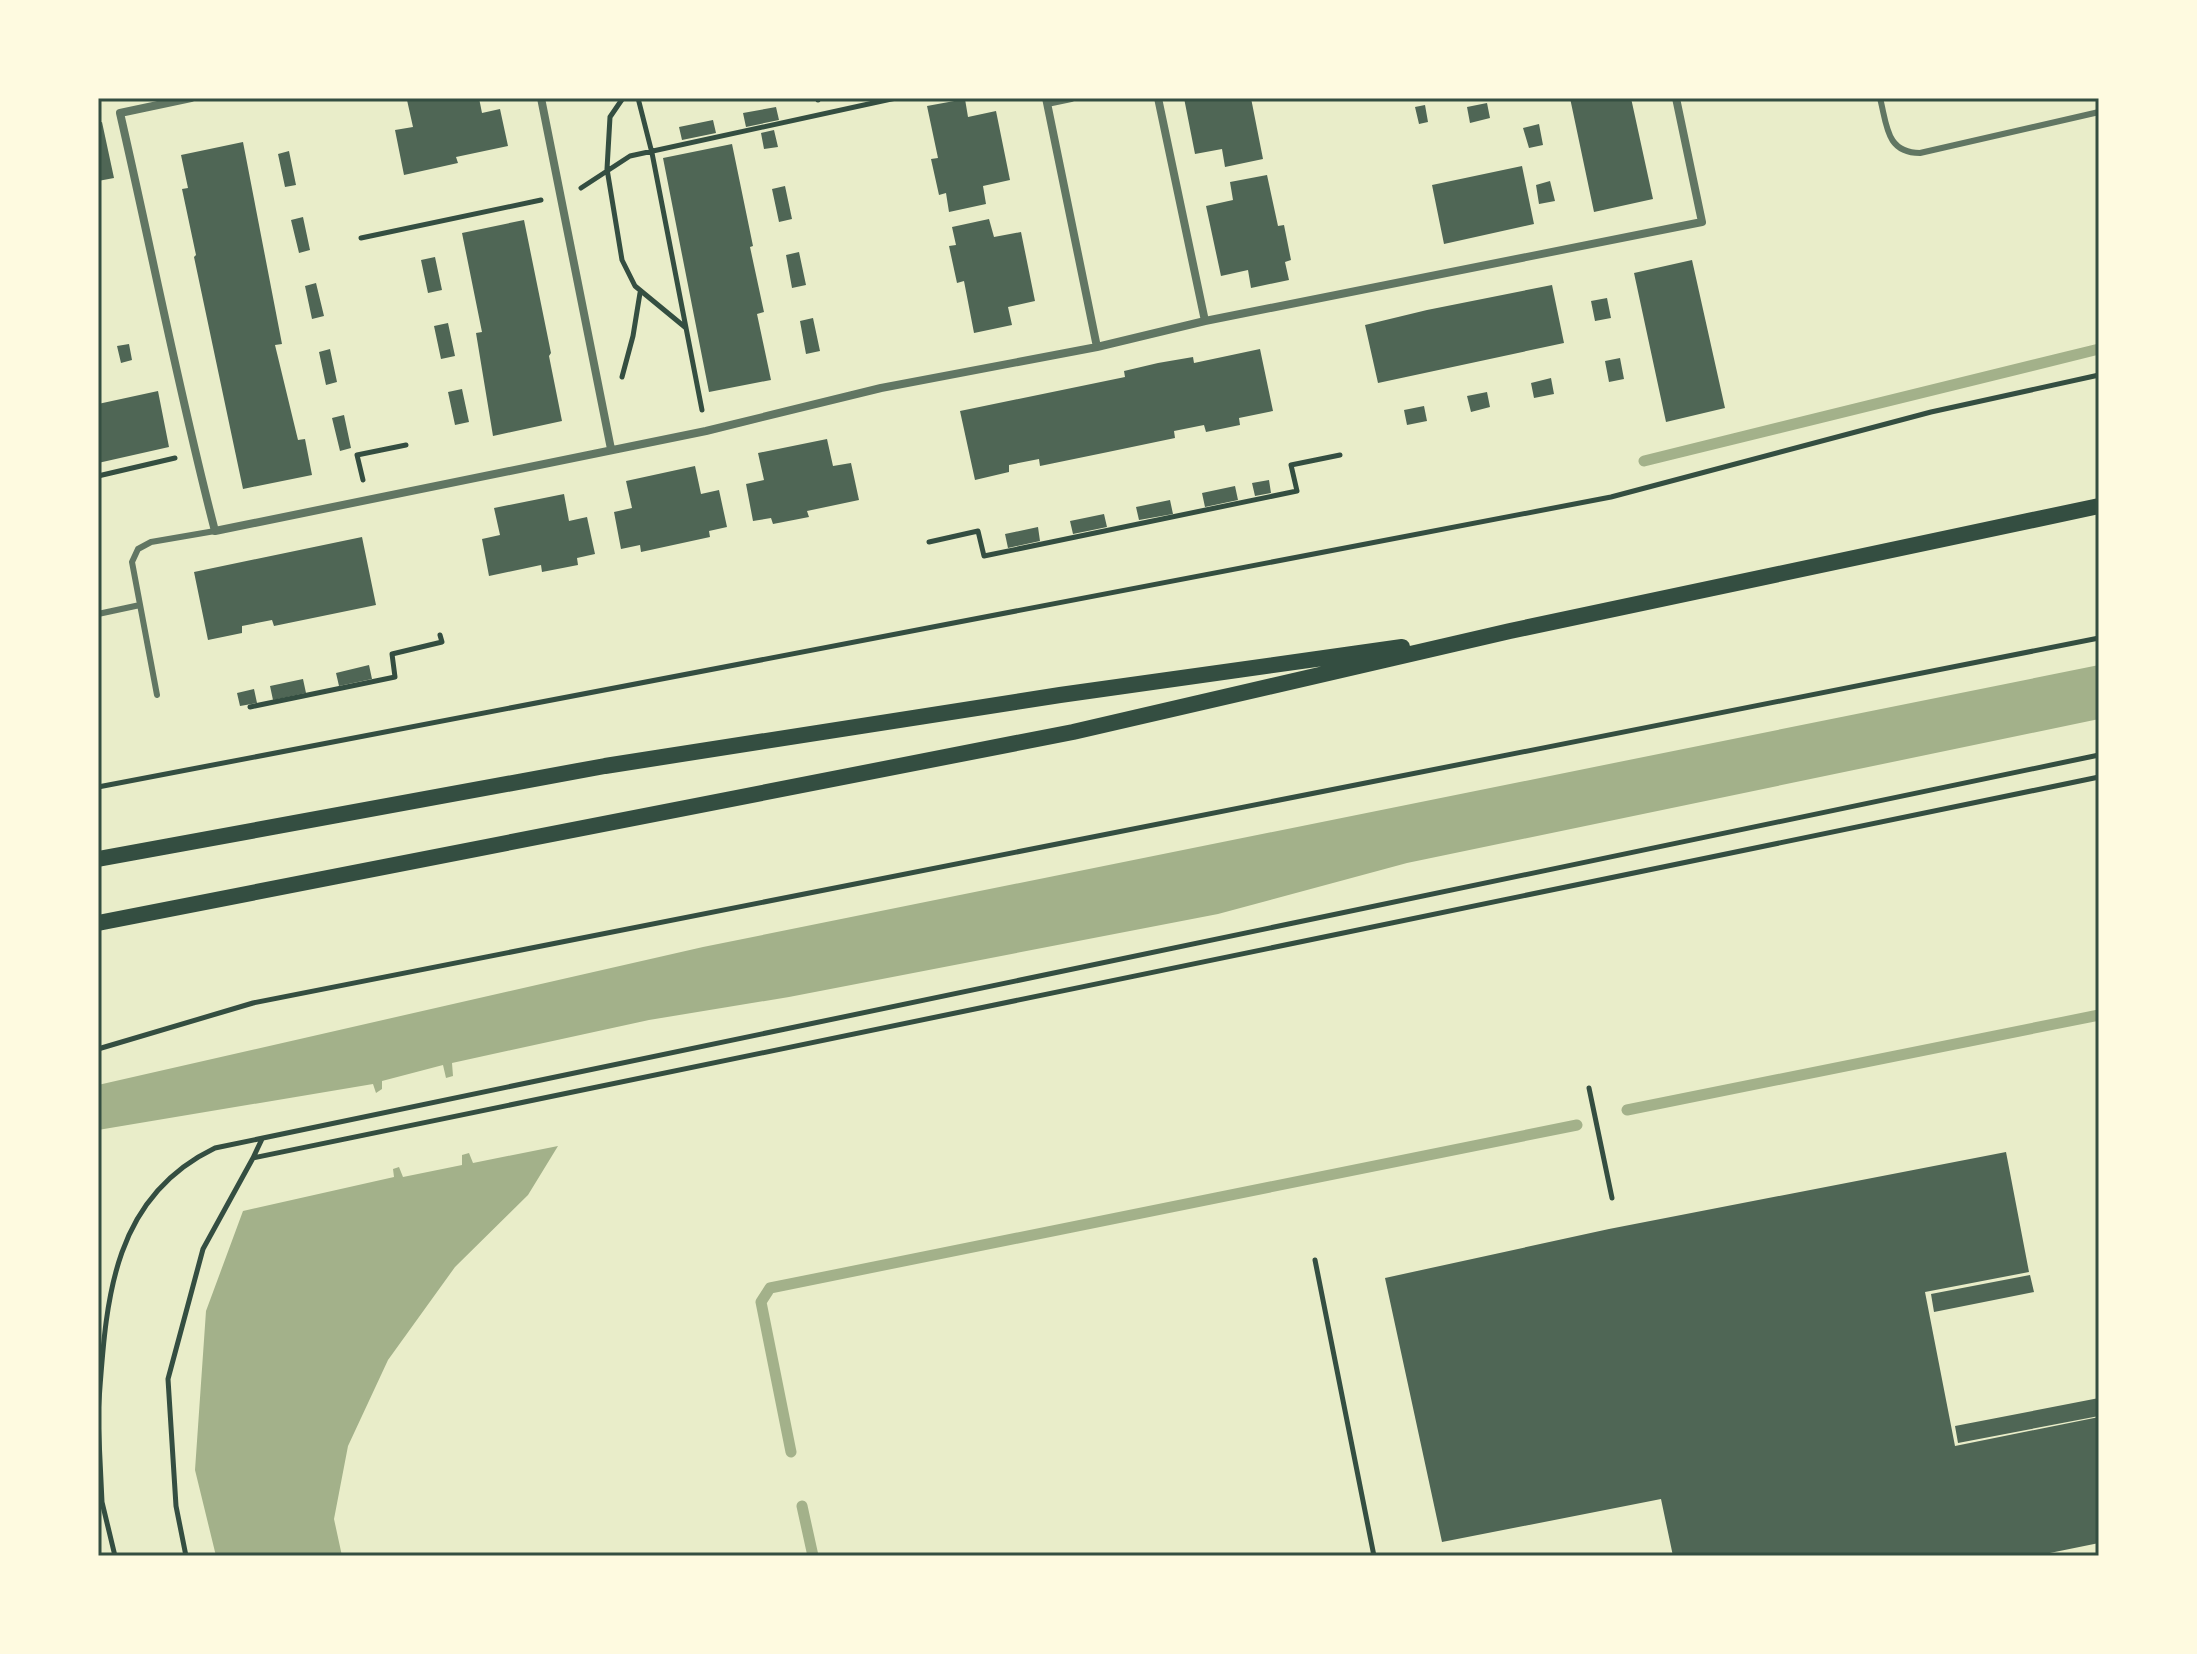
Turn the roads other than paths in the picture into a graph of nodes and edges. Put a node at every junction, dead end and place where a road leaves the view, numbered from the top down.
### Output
1 (191, 98) edge
2 (541, 98) edge
3 (1071, 98) edge
4 (1158, 98) edge
5 (1676, 98) edge
6 (1880, 98) edge
7 (1047, 101) edge
8 (2099, 112) edge
9 (1205, 321) junction
10 (1097, 347) junction
11 (611, 449) junction
12 (2099, 506) edge
13 (215, 531) junction
14 (140, 605) junction
15 (98, 614) edge
16 (1510, 631) junction
17 (157, 695) dead end
18 (98, 859) edge
19 (98, 923) edge

1 - 13 street
2 - 11 street
3 - 7 street
4 - 9 street
5 - 9 street
6 - 8 lane
7 - 10 street
9 - 10 street
10 - 11 street
11 - 13 street
12 - 16 main road
13 - 14 lane
14 - 15 lane
14 - 17 lane
16 - 18 main road
16 - 19 main road

